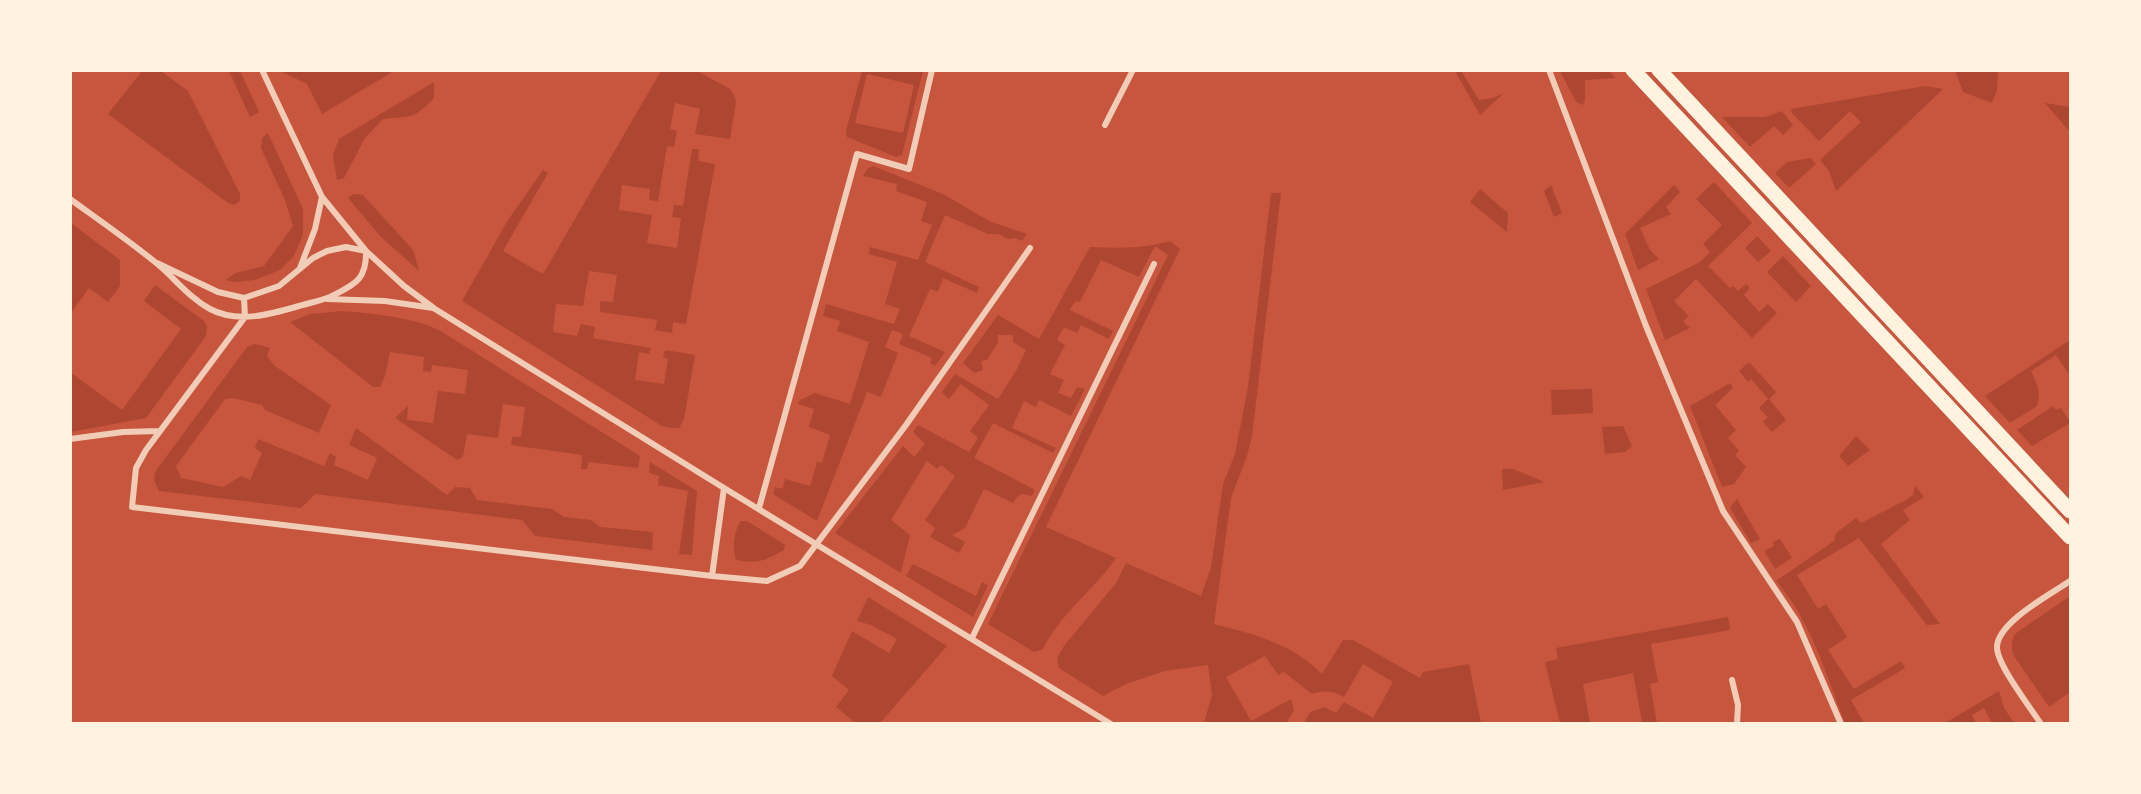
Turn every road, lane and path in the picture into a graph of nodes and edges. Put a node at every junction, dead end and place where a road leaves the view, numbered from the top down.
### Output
1 (262, 70) edge
2 (932, 70) edge
3 (1133, 70) edge
4 (1633, 70) edge
5 (1659, 70) edge
6 (1549, 71) edge
7 (1105, 125) dead end
8 (322, 197) junction
9 (70, 200) edge
10 (1030, 248) dead end
11 (366, 251) junction
12 (157, 263) junction
13 (1154, 264) dead end
14 (299, 269) junction
15 (244, 298) junction
16 (326, 298) junction
17 (435, 309) junction
18 (245, 317) junction
19 (159, 431) junction
20 (70, 439) edge
21 (724, 488) junction
22 (759, 508) junction
23 (2070, 511) edge
24 (2070, 537) edge
25 (817, 543) junction
26 (712, 576) junction
27 (2070, 581) edge
28 (972, 638) junction
29 (1732, 680) dead end
30 (1111, 723) edge
31 (1737, 723) edge
32 (1841, 723) edge
33 (2042, 723) edge

1 - 8 street
2 - 22 street
3 - 7 street
4 - 24 main road
5 - 23 main road
6 - 32 street
8 - 11 street
8 - 14 street
9 - 12 street
10 - 25 street
11 - 14 street
11 - 16 street
11 - 17 street
12 - 15 street
12 - 18 street
13 - 28 street
14 - 15 street
15 - 18 street
16 - 17 street
16 - 18 street
17 - 21 street
18 - 19 street
19 - 20 street
19 - 26 street
21 - 22 street
21 - 26 street
22 - 25 street
25 - 26 street
25 - 28 street
27 - 33 street
28 - 30 street
29 - 31 street

